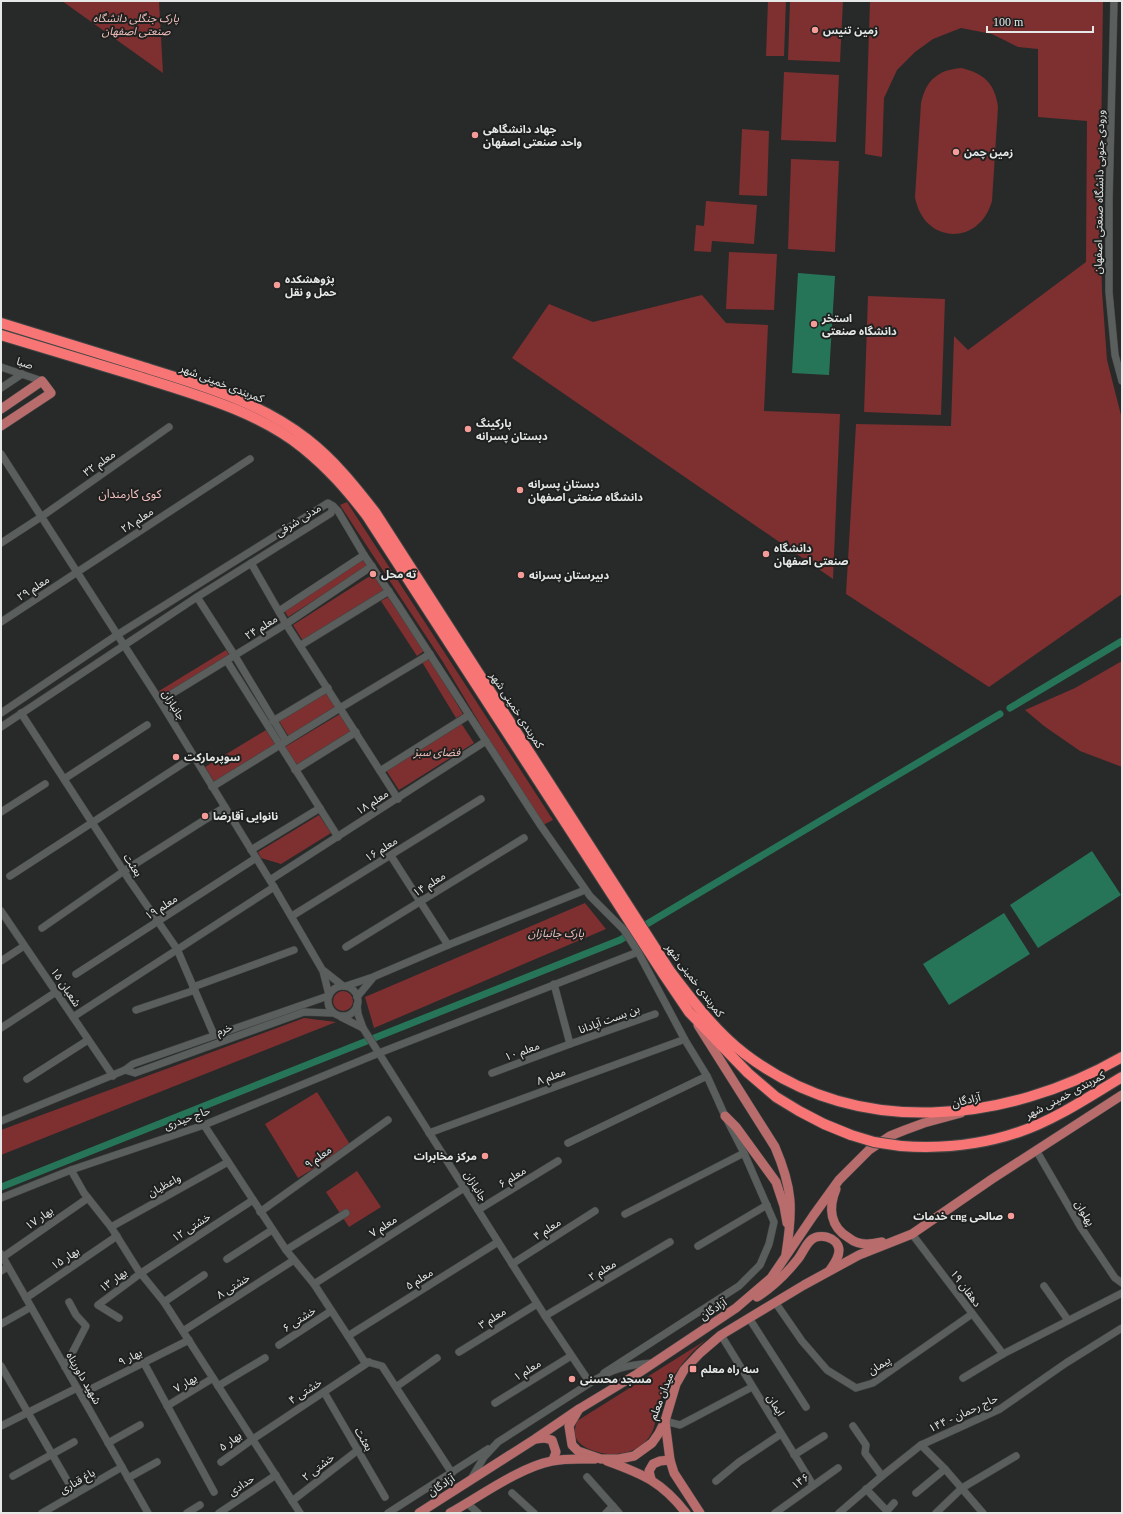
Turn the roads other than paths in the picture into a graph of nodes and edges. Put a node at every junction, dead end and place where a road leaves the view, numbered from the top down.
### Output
1 (1114, 1) edge
2 (1, 323) edge
3 (1, 335) edge
4 (1, 367) edge
5 (22, 374) junction
6 (42, 381) junction
7 (1122, 381) edge
8 (1, 388) edge
9 (1, 408) edge
10 (1, 426) edge
11 (169, 427) dead end
12 (1, 454) edge
13 (250, 459) dead end
14 (333, 506) junction
15 (41, 517) junction
16 (1, 543) edge
17 (364, 555) junction
18 (251, 563) junction
19 (372, 566) junction
20 (77, 573) junction
21 (389, 591) junction
22 (197, 597) junction
23 (279, 611) junction
24 (1, 622) edge
25 (286, 624) junction
26 (117, 635) junction
27 (301, 645) junction
28 (124, 646) junction
29 (430, 654) junction
30 (235, 656) junction
31 (227, 661) junction
32 (328, 688) junction
33 (160, 701) junction
34 (340, 708) junction
35 (2, 711) edge
36 (22, 714) junction
37 (470, 715) junction
38 (273, 721) junction
39 (147, 725) dead end
40 (1, 727) edge
41 (356, 732) junction
42 (286, 741) junction
43 (486, 741) junction
44 (280, 745) junction
45 (193, 757) junction
46 (295, 770) junction
47 (380, 771) junction
48 (64, 779) junction
49 (45, 784) dead end
50 (212, 787) junction
51 (398, 798) junction
52 (481, 799) dead end
53 (224, 807) junction
54 (320, 808) junction
55 (1, 812) edge
56 (92, 822) junction
57 (338, 837) junction
58 (524, 838) dead end
59 (251, 850) junction
60 (391, 856) junction
61 (256, 858) junction
62 (124, 872) junction
63 (10, 876) dead end
64 (272, 883) junction
65 (585, 890) junction
66 (613, 890) junction
67 (421, 902) junction
68 (1, 911) edge
69 (292, 916) junction
70 (158, 922) junction
71 (42, 928) dead end
72 (641, 941) junction
73 (448, 944) junction
74 (24, 946) junction
75 (346, 947) dead end
76 (177, 950) junction
77 (294, 950) dead end
78 (638, 952) junction
79 (1, 961) edge
80 (323, 971) junction
81 (76, 974) dead end
82 (373, 978) junction
83 (554, 984) junction
84 (344, 986) junction
85 (194, 988) junction
86 (56, 992) junction
87 (328, 995) junction
88 (357, 997) junction
89 (301, 1005) junction
90 (357, 1005) junction
91 (136, 1010) dead end
92 (304, 1012) junction
93 (689, 1012) junction
94 (332, 1013) junction
95 (655, 1014) dead end
96 (73, 1017) junction
97 (341, 1017) junction
98 (1, 1028) edge
99 (363, 1028) junction
100 (214, 1035) junction
101 (88, 1040) junction
102 (680, 1041) dead end
103 (570, 1044) junction
104 (560, 1048) joint
105 (379, 1053) junction
106 (1122, 1057) edge
107 (125, 1070) junction
108 (492, 1074) dead end
109 (113, 1076) junction
110 (707, 1076) junction
111 (1122, 1077) edge
112 (27, 1079) dead end
113 (1122, 1095) edge
114 (990, 1106) junction
115 (724, 1116) junction
116 (388, 1120) dead end
117 (1, 1121) edge
118 (204, 1125) junction
119 (429, 1133) junction
120 (568, 1143) dead end
121 (1036, 1150) junction
122 (744, 1154) junction
123 (558, 1161) dead end
124 (228, 1162) junction
125 (72, 1170) junction
126 (839, 1180) junction
127 (464, 1188) junction
128 (1, 1198) edge
129 (88, 1198) junction
130 (253, 1200) junction
131 (767, 1205) junction
132 (478, 1210) junction
133 (595, 1211) dead end
134 (260, 1212) junction
135 (346, 1213) dead end
136 (626, 1214) dead end
137 (111, 1227) junction
138 (272, 1230) junction
139 (912, 1234) junction
140 (117, 1236) junction
141 (894, 1241) junction
142 (498, 1242) junction
143 (670, 1242) dead end
144 (788, 1242) junction
145 (698, 1246) dead end
146 (286, 1250) junction
147 (2, 1255) edge
148 (785, 1258) junction
149 (227, 1259) dead end
150 (294, 1260) junction
151 (512, 1264) junction
152 (8, 1267) junction
153 (1, 1271) edge
154 (828, 1272) junction
155 (141, 1273) junction
156 (204, 1275) dead end
157 (1122, 1283) edge
158 (314, 1284) junction
159 (1044, 1286) dead end
160 (1122, 1293) edge
161 (26, 1298) junction
162 (69, 1302) dead end
163 (164, 1302) junction
164 (776, 1302) junction
165 (537, 1304) junction
166 (31, 1306) junction
167 (736, 1308) junction
168 (331, 1311) junction
169 (972, 1314) junction
170 (544, 1316) junction
171 (120, 1318) dead end
172 (749, 1318) junction
173 (1068, 1320) junction
174 (1, 1324) edge
175 (1122, 1328) edge
176 (183, 1330) junction
177 (720, 1335) junction
178 (350, 1336) junction
179 (189, 1340) junction
180 (279, 1345) dead end
181 (459, 1352) dead end
182 (1003, 1354) junction
183 (571, 1356) junction
184 (265, 1358) dead end
185 (437, 1358) dead end
186 (369, 1362) junction
187 (144, 1363) junction
188 (652, 1363) junction
189 (1, 1367) edge
190 (65, 1367) junction
191 (604, 1373) junction
192 (213, 1378) junction
193 (963, 1378) dead end
194 (590, 1382) junction
195 (218, 1386) junction
196 (396, 1387) junction
197 (752, 1387) junction
198 (79, 1391) junction
199 (324, 1392) junction
200 (494, 1404) dead end
201 (167, 1406) junction
202 (579, 1408) junction
203 (806, 1408) dead end
204 (28, 1413) junction
205 (665, 1421) junction
206 (140, 1425) dead end
207 (1, 1426) edge
208 (853, 1426) dead end
209 (781, 1434) junction
210 (824, 1436) dead end
211 (252, 1439) junction
212 (535, 1439) junction
213 (74, 1442) dead end
214 (498, 1442) junction
215 (108, 1443) junction
216 (921, 1445) junction
217 (358, 1450) junction
218 (52, 1454) junction
219 (794, 1455) junction
220 (1016, 1456) dead end
221 (601, 1459) junction
222 (553, 1460) junction
223 (670, 1460) junction
224 (157, 1462) dead end
225 (221, 1462) dead end
226 (122, 1467) junction
227 (838, 1468) dead end
228 (946, 1469) junction
229 (452, 1473) junction
230 (276, 1475) junction
231 (13, 1476) dead end
232 (882, 1476) junction
233 (587, 1477) dead end
234 (128, 1478) junction
235 (471, 1479) junction
236 (651, 1479) junction
237 (716, 1481) dead end
238 (813, 1486) junction
239 (962, 1488) junction
240 (866, 1489) junction
241 (214, 1492) dead end
242 (512, 1493) dead end
243 (916, 1493) dead end
244 (75, 1494) junction
245 (446, 1496) junction
246 (385, 1497) dead end
247 (292, 1501) junction
248 (894, 1503) dead end
249 (467, 1504) junction
250 (200, 1505) dead end
251 (613, 1506) junction
252 (42, 1513) edge
253 (148, 1513) edge
254 (188, 1513) edge
255 (219, 1513) edge
256 (300, 1513) edge
257 (388, 1513) edge
258 (419, 1513) edge
259 (426, 1513) edge
260 (450, 1513) edge
261 (478, 1513) edge
262 (534, 1513) edge
263 (606, 1513) edge
264 (619, 1513) edge
265 (686, 1513) edge
266 (700, 1513) edge
267 (774, 1513) edge
268 (839, 1513) edge
269 (936, 1513) edge
270 (983, 1513) edge

1 - 7 street, ورودی جنوبی دانشگاه صنعتی اصفهان
2 - 66 highway, کمربندی خمینی شهر
3 - 66 highway, کمربندی خمینی شهر
4 - 5 street, صبا
5 - 6 street, صبا
5 - 8 street
6 - 9 main road
6 - 10 main road
11 - 15 street, معلم ۳۲
12 - 15 street, جانبازان
13 - 20 street, معلم ۲۸
14 - 17 street
14 - 18 street, مدنی شرقی
14 - 26 street, مدنی شرقی
15 - 16 street, معلم ۳۲
15 - 20 street, جانبازان
17 - 19 street
17 - 23 street
18 - 22 street, مدنی شرقی
18 - 23 street
19 - 21 street
19 - 25 street, معلم ۲۴
20 - 24 street, معلم ۲۹
20 - 26 street, جانبازان
21 - 27 street
21 - 29 street
22 - 28 street, مدنی شرقی
22 - 30 street
23 - 25 street
25 - 27 street
25 - 30 street, معلم ۲۴
26 - 28 street, جانبازان
26 - 35 street, مدنی شرقی
27 - 32 street
28 - 33 street, جانبازان
28 - 36 street, مدنی شرقی
29 - 34 street
29 - 37 street
30 - 31 street, معلم ۲۴
30 - 38 street
31 - 33 street, معلم ۲۴
31 - 44 street
32 - 34 street
32 - 38 street
33 - 45 street, جانبازان
34 - 41 street
34 - 42 street
36 - 40 street, مدنی شرقی
36 - 48 street, بعثت
37 - 43 street
37 - 47 street
38 - 42 street
39 - 48 street
41 - 46 street
41 - 47 street
42 - 44 street
43 - 51 street, معلم ۱۸
43 - 65 street
44 - 46 street
44 - 50 street
45 - 50 street, جانبازان
45 - 56 street
46 - 54 street
47 - 51 street
48 - 56 street, بعثت
49 - 55 street
50 - 53 street, جانبازان
51 - 57 street, معلم ۱۸
52 - 60 street, معلم ۱۶
53 - 59 street, جانبازان
53 - 62 street
54 - 57 street
54 - 59 street
56 - 62 street, بعثت
56 - 63 street
57 - 64 street, معلم ۱۸
58 - 67 street, معلم ۱۴
59 - 61 street, جانبازان
60 - 67 street
60 - 69 street, معلم ۱۶
61 - 64 street, جانبازان
61 - 70 street, معلم ۱۹
62 - 70 street, بعثت
62 - 71 street
64 - 69 street, جانبازان
64 - 76 street, معلم ۱۸
65 - 72 street
65 - 73 street
66 - 72 highway, کمربندی خمینی شهر
67 - 73 street
67 - 75 street, معلم ۱۴
68 - 74 street, ۱۵ شعبان
69 - 80 street, جانبازان
70 - 76 street, بعثت
70 - 81 street, معلم ۱۹
72 - 78 street
72 - 93 highway, کمربندی خمینی شهر
72 - 114 highway, کمربندی خمینی شهر
73 - 82 street
74 - 79 street
74 - 86 street, ۱۵ شعبان
76 - 85 street, بعثت
76 - 96 street, معلم ۱۸
77 - 85 street
78 - 83 street, حاج حیدری
78 - 110 street
80 - 84 street
80 - 87 street
82 - 84 street
82 - 88 street
83 - 103 street
83 - 105 street, حاج حیدری
84 - 87 street
84 - 88 street
85 - 91 street
85 - 100 street, بعثت
86 - 96 street, ۱۵ شعبان
86 - 98 street
87 - 89 street, خرم
87 - 94 street
88 - 90 street
89 - 92 street
89 - 100 street, خرم
90 - 97 street
90 - 99 street, جانبازان
92 - 94 street, خرم
92 - 107 street, خرم
93 - 111 highway, کمربندی خمینی شهر, bridge
93 - 144 main road
94 - 97 street
95 - 103 street, بن بست آپادانا
96 - 101 street, ۱۵ شعبان
97 - 99 street
99 - 105 street, جانبازان
100 - 107 street, خرم
101 - 109 street, ۱۵ شعبان
101 - 112 street
102 - 119 street, معلم ۸
103 - 104 street, بن بست آپادانا
104 - 108 street, معلم ۱۰
105 - 118 street, حاج حیدری
105 - 119 street, جانبازان
106 - 114 highway, کمربندی خمینی شهر
107 - 109 street, خرم
109 - 117 street, خرم
110 - 115 street
110 - 120 street
113 - 121 main road
114 - 126 main road, آزادگان
115 - 122 street
115 - 144 main road
116 - 134 street, معلم ۹
118 - 124 street
118 - 125 street, حاج حیدری
119 - 127 street, جانبازان
121 - 139 main road
121 - 157 street, پهلوان
122 - 131 street
122 - 136 street
123 - 132 street, معلم ۶
124 - 130 street
124 - 137 street, واعظیان
125 - 128 street, حاج حیدری
125 - 129 street
126 - 141 main road
126 - 148 main road, آزادگان
127 - 132 street, جانبازان
127 - 158 street, معلم ۷
129 - 137 street
129 - 147 street, بهار ۱۷
130 - 134 street
130 - 155 street, خشتی ۱۲
131 - 145 street
131 - 191 street
132 - 142 street, جانبازان
133 - 151 street, معلم ۴
134 - 138 street
135 - 146 street
137 - 140 street
138 - 146 street
138 - 149 street
139 - 141 main road
139 - 169 street, دهقان ۱۹
140 - 155 street
140 - 161 street, بهار ۱۵
141 - 154 main road
142 - 151 street, جانبازان
142 - 178 street, معلم ۵
143 - 170 street, معلم ۲
144 - 148 main road
146 - 150 street
147 - 152 street, شهید داورپناه
148 - 167 main road, آزادگان
150 - 158 street
150 - 176 street, خشتی ۸
151 - 165 street, جانبازان
152 - 153 street
152 - 161 street, شهید داورپناه
154 - 164 main road
154 - 167 main road
155 - 163 street
155 - 171 street, بهار ۱۳
156 - 163 street
158 - 168 street
159 - 173 street
160 - 173 street
161 - 166 street, شهید داورپناه
162 - 190 street
163 - 176 street
164 - 169 street, پیمان
164 - 172 main road
165 - 170 street, جانبازان
165 - 181 street, معلم ۳
166 - 174 street
166 - 190 street, شهید داورپناه
167 - 188 main road, آزادگان
168 - 178 street
168 - 180 street, خشتی ۶
169 - 182 street, دهقان ۱۹
170 - 183 street, جانبازان
172 - 177 main road
172 - 203 street
173 - 182 street
175 - 216 street, حاج رحمان - ۱۴۴
176 - 179 street
177 - 197 street, ایمان
177 - 205 main road, میدان معلم
178 - 186 street
179 - 187 street, بهار ۹
179 - 192 street
182 - 193 street
183 - 194 street, جانبازان
183 - 200 street, معلم ۱
184 - 195 street
185 - 196 street
186 - 196 street
186 - 199 street, خشتی ۴
187 - 198 street, بهار ۹
187 - 201 street
188 - 191 street
188 - 202 main road, آزادگان
189 - 204 street
190 - 198 street, شهید داورپناه
191 - 194 street
192 - 195 street
192 - 201 street, بهار ۷
194 - 214 street
195 - 211 street
196 - 229 street
197 - 205 street
197 - 209 street, ایمان
198 - 204 street, بهار ۹
198 - 215 street, شهید داورپناه
199 - 211 street, خشتی ۴
199 - 217 street, بعثت
201 - 241 street
202 - 212 main road, آزادگان
202 - 221 main road, میدان معلم
204 - 207 street, بهار ۹
204 - 218 street
205 - 221 main road, میدان معلم
205 - 223 main road
206 - 215 street
208 - 232 street
209 - 219 street, ایمان
209 - 237 street
210 - 219 street
211 - 225 street, بهار ۵
211 - 230 street
212 - 222 main road
212 - 235 main road, آزادگان
213 - 218 street
214 - 229 street
214 - 235 street
215 - 226 street, شهید داورپناه
216 - 228 street
216 - 232 street, حاج رحمان - ۱۴۴
217 - 246 street, بعثت
217 - 247 street, خشتی ۲
218 - 231 street
218 - 244 street
219 - 238 street, ایمان
220 - 239 street
221 - 222 main road
221 - 236 main road
222 - 249 main road
223 - 236 main road
223 - 266 main road
224 - 234 street
226 - 234 street, شهید داورپناه
226 - 244 street, باغ قناری
227 - 238 street, ۱۴۶
228 - 239 street
228 - 243 street
229 - 257 street
230 - 247 street
230 - 255 street, حدادی
232 - 240 street, حاج رحمان - ۱۴۴
233 - 251 street
234 - 253 street, شهید داورپناه
235 - 245 main road, آزادگان
236 - 265 main road
238 - 267 street, ۱۴۶
239 - 269 street
239 - 270 street
240 - 248 street
240 - 268 street, حاج رحمان - ۱۴۴
242 - 262 street
244 - 252 street, باغ قناری
245 - 258 main road, آزادگان
245 - 259 main road
247 - 256 street
249 - 260 main road
249 - 261 street
250 - 254 street
251 - 263 street
251 - 264 street

